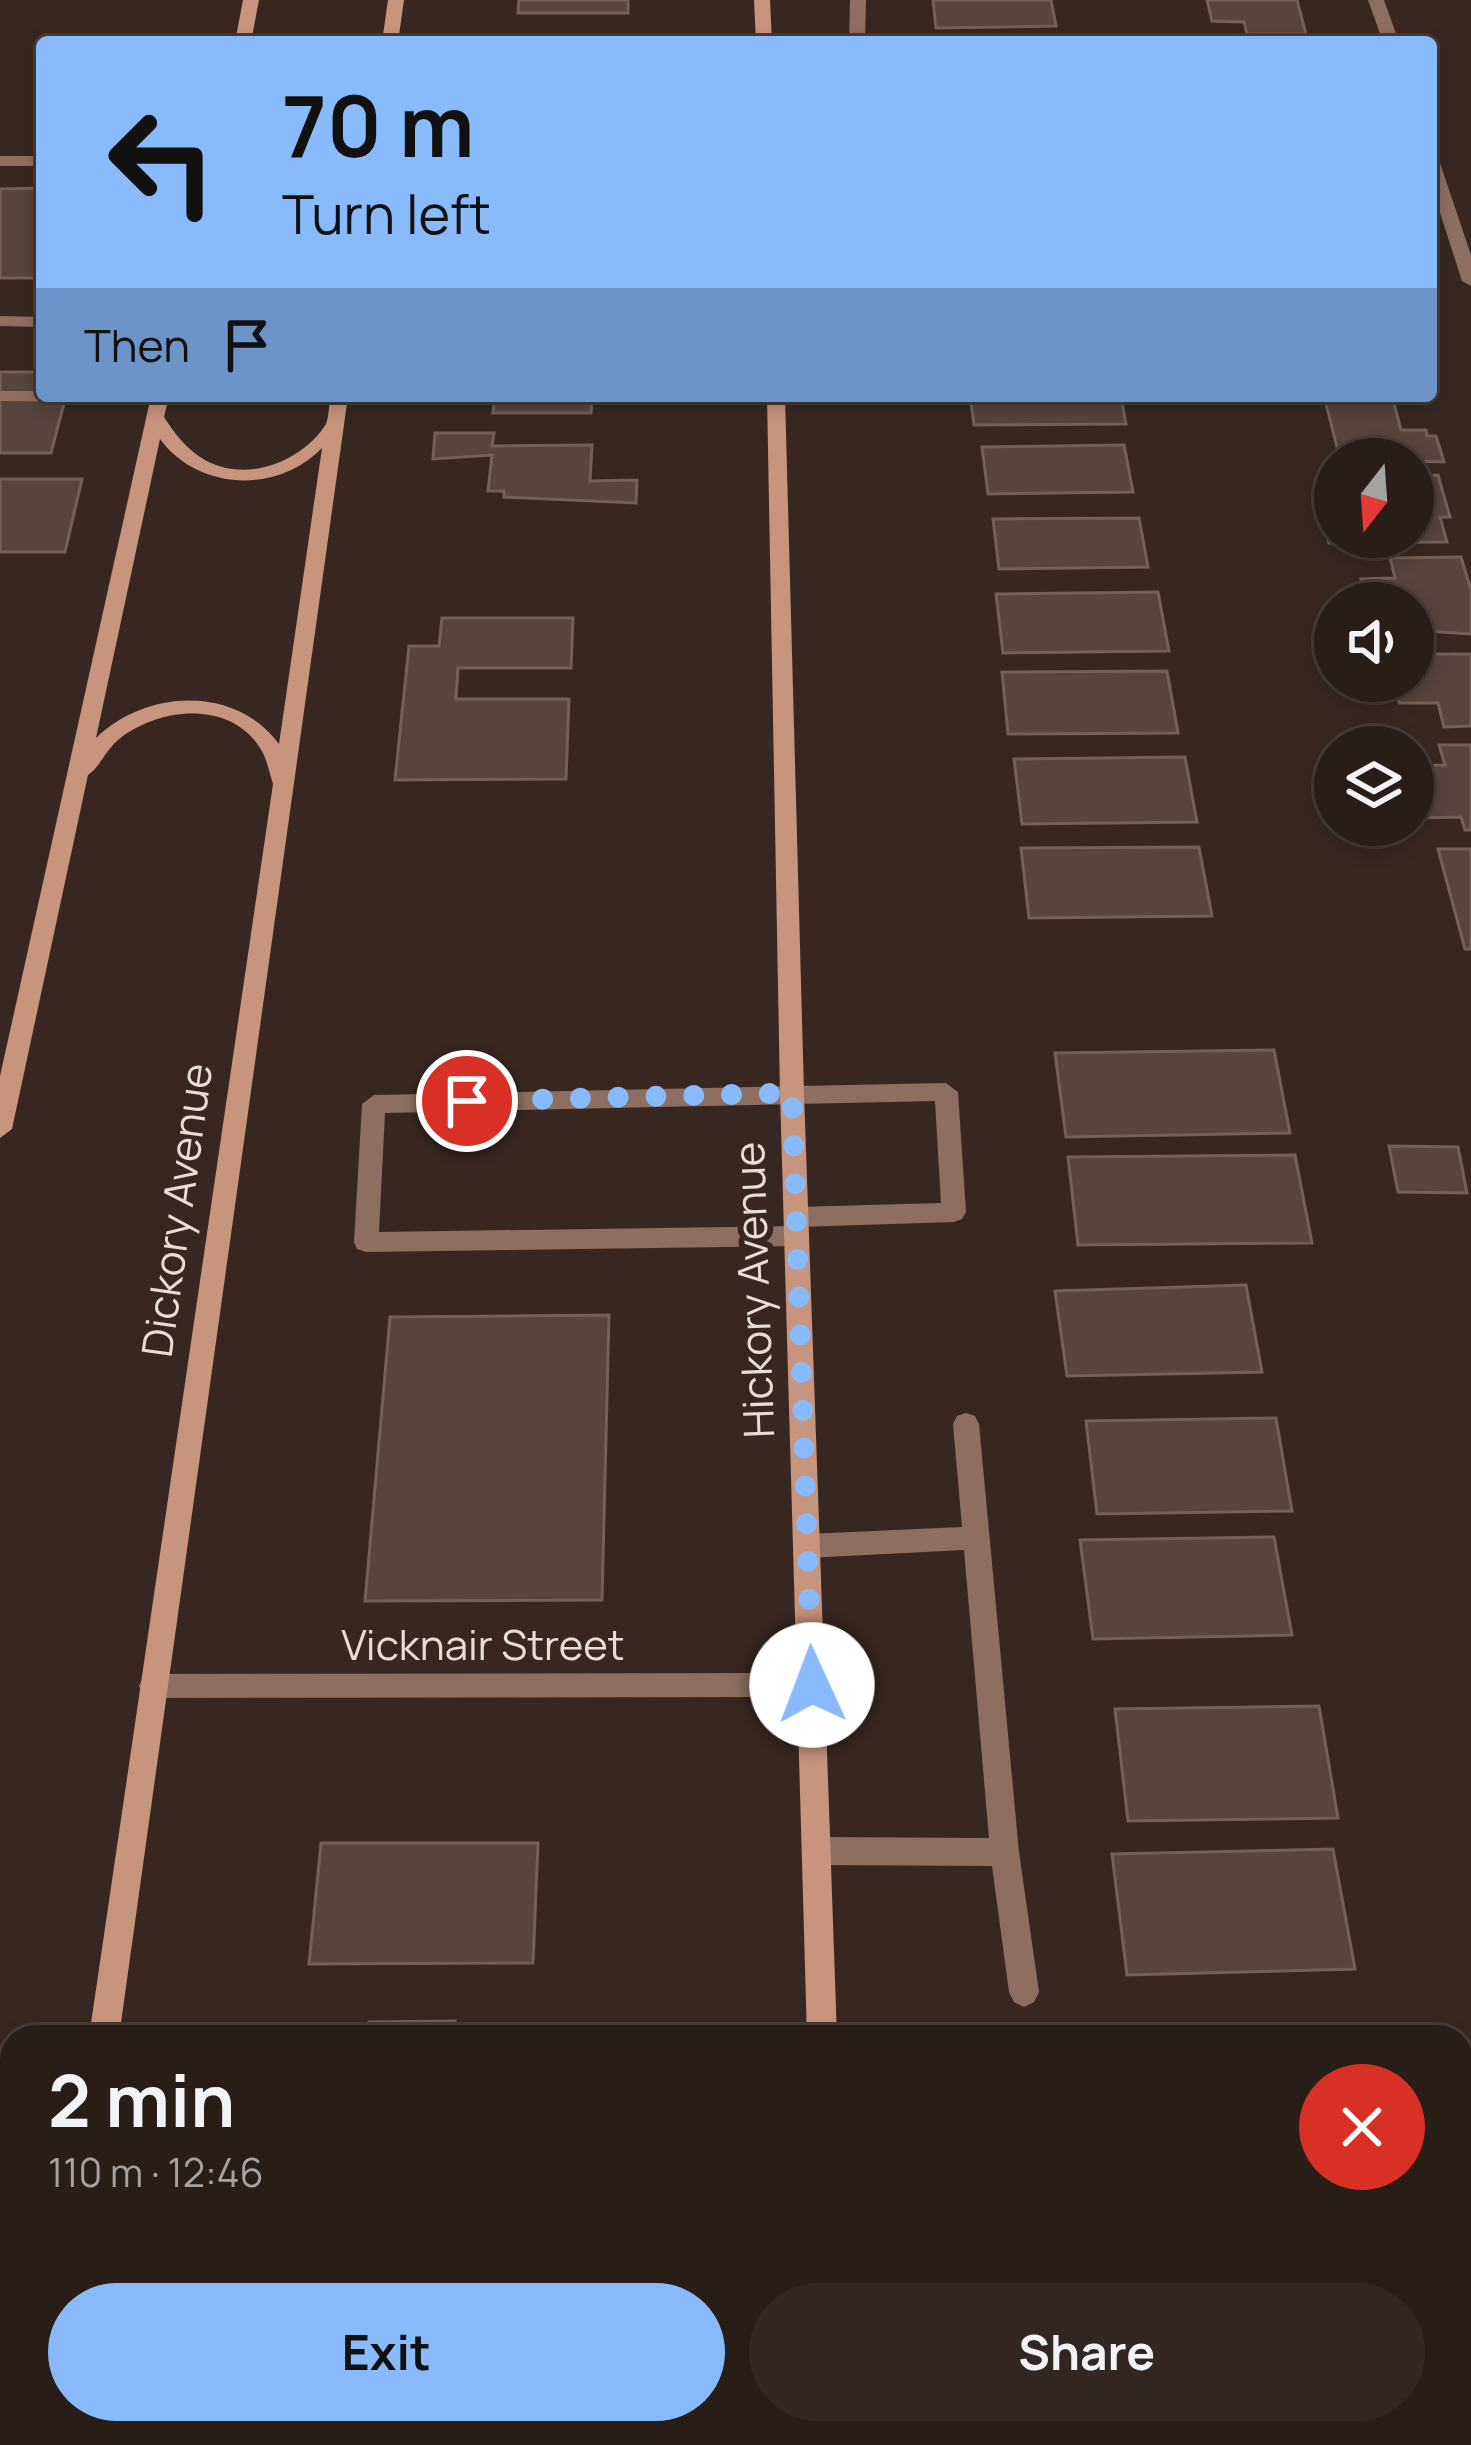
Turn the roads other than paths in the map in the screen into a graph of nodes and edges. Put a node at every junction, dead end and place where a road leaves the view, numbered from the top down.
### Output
1 (251, 0) edge
2 (395, 0) edge
3 (762, 0) edge
4 (858, 0) edge
5 (1376, 0) edge
6 (244, 36) edge
7 (390, 36) edge
8 (764, 36) edge
9 (857, 36) edge
10 (1389, 36) edge
11 (0, 160) edge
12 (36, 160) edge
13 (1437, 178) edge
14 (1471, 281) edge
15 (0, 321) edge
16 (36, 322) edge
17 (0, 396) edge
18 (36, 396) edge
19 (776, 402) edge
20 (158, 406) edge
21 (338, 408) edge
22 (77, 780) junction
23 (283, 783) junction
24 (792, 1093) junction
25 (0, 1129) edge
26 (796, 1227) junction
27 (966, 1424) dead end
28 (976, 1538) junction
29 (807, 1546) junction
30 (812, 1685) junction
31 (153, 1686) junction
32 (817, 1851) junction
33 (1005, 1852) junction
34 (1024, 1992) dead end
35 (106, 2025) edge
36 (822, 2025) edge

1 - 6 main road
2 - 7 main road
3 - 8 main road
4 - 9 street
5 - 10 street
11 - 12 street
13 - 14 street
15 - 16 street
17 - 18 street
19 - 24 main road, Hickory Avenue
20 - 21 main road
20 - 22 main road
21 - 23 main road, Dickory Avenue
22 - 23 main road
22 - 25 main road
23 - 31 main road, Dickory Avenue
24 - 26 main road, Hickory Avenue
24 - 26 street
24 - 26 street
26 - 29 main road, Hickory Avenue
27 - 28 street
28 - 29 street
28 - 33 street
29 - 30 main road, Hickory Avenue
30 - 31 street, Vicknair Street
30 - 32 main road, Hickory Avenue
31 - 35 main road, Dickory Avenue
32 - 33 street
32 - 36 main road, Hickory Avenue
33 - 34 street

